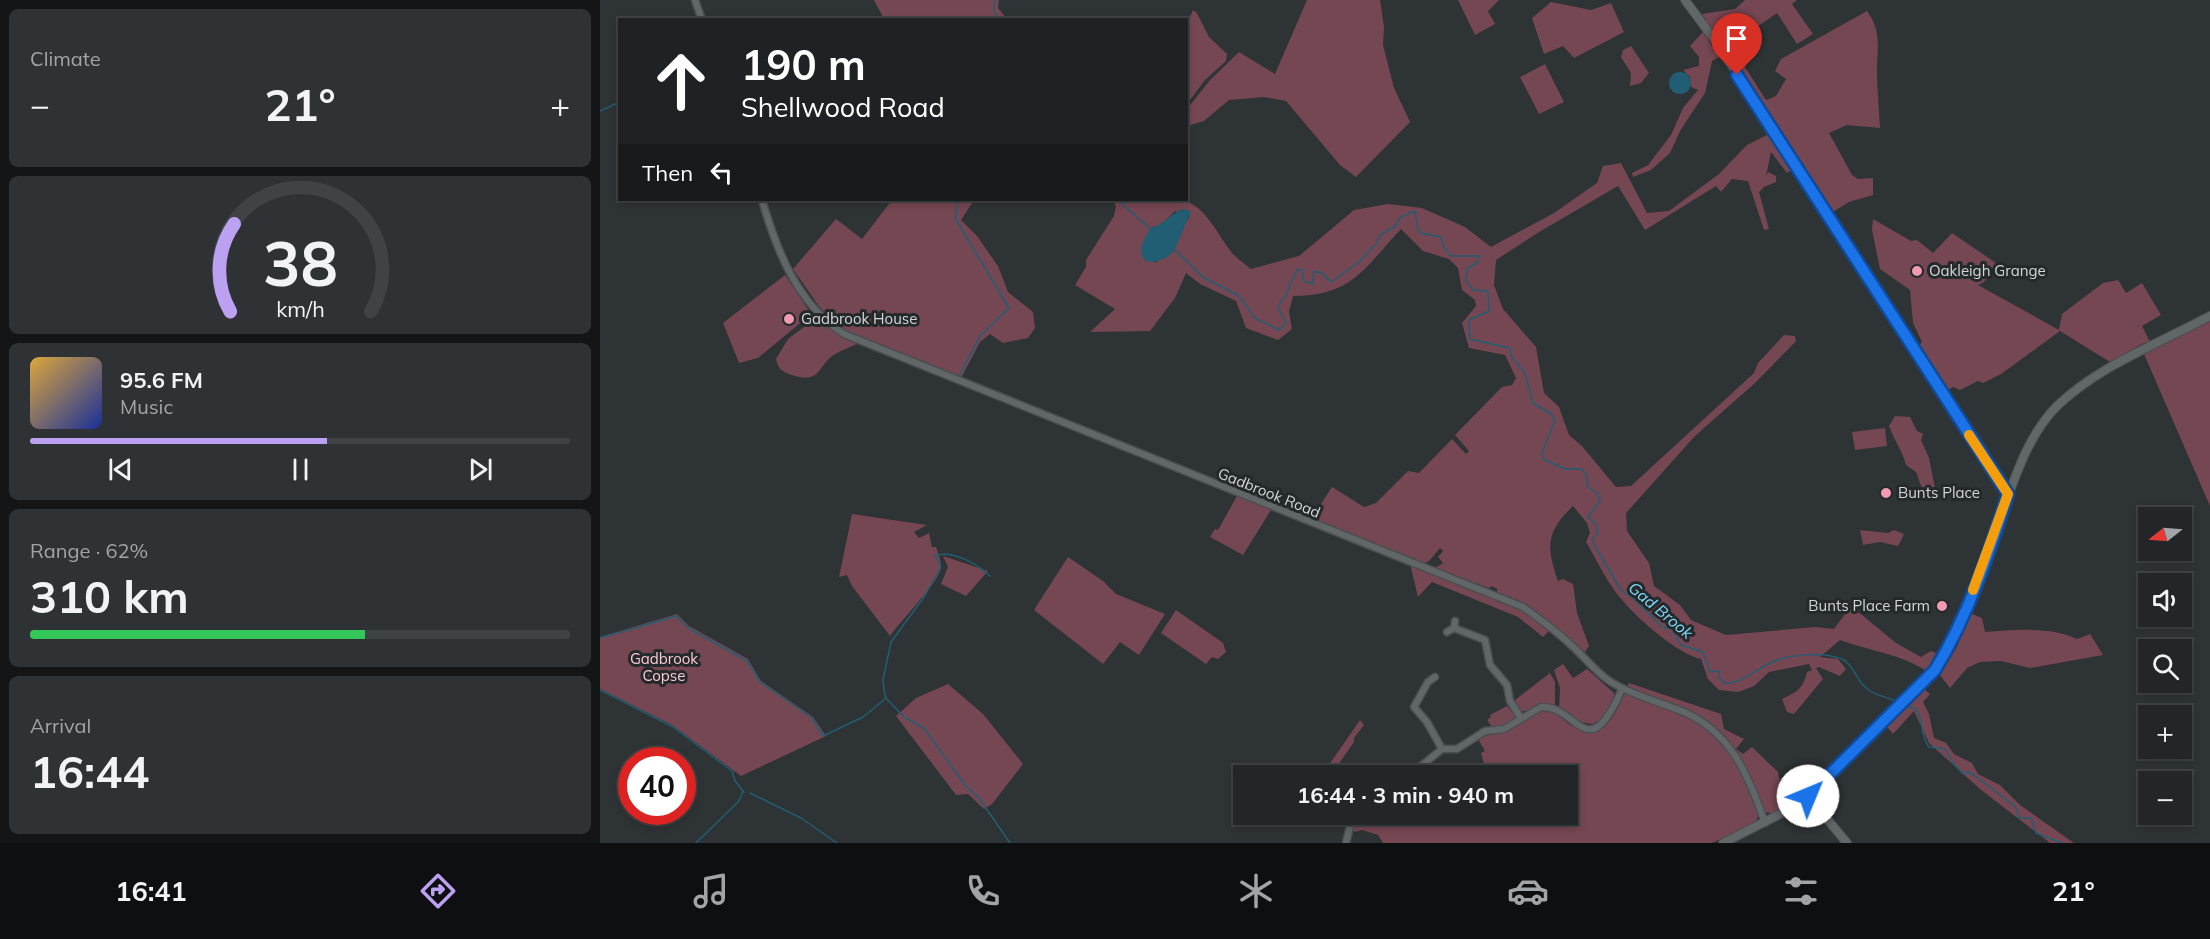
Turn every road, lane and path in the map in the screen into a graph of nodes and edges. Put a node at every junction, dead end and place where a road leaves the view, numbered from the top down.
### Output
1 (695, 0) edge
2 (1684, 0) edge
3 (701, 18) edge
4 (762, 201) edge
5 (2210, 316) edge
6 (2008, 494) junction
7 (1447, 632) dead end
8 (1436, 677) dead end
9 (1622, 689) junction
10 (1521, 718) junction
11 (1442, 749) junction
12 (1422, 765) edge
13 (1808, 796) junction
14 (1765, 822) junction
15 (1350, 825) edge
16 (1346, 843) edge
17 (1723, 843) edge
18 (1847, 843) edge

1 - 3 street
2 - 6 street
4 - 9 street, Gadbrook Road
5 - 6 street
6 - 13 street
7 - 10 street
8 - 11 street
9 - 10 street
9 - 14 street, Gadbrook Road
10 - 11 street
11 - 12 street
13 - 14 street
13 - 18 street
14 - 17 street
15 - 16 street

